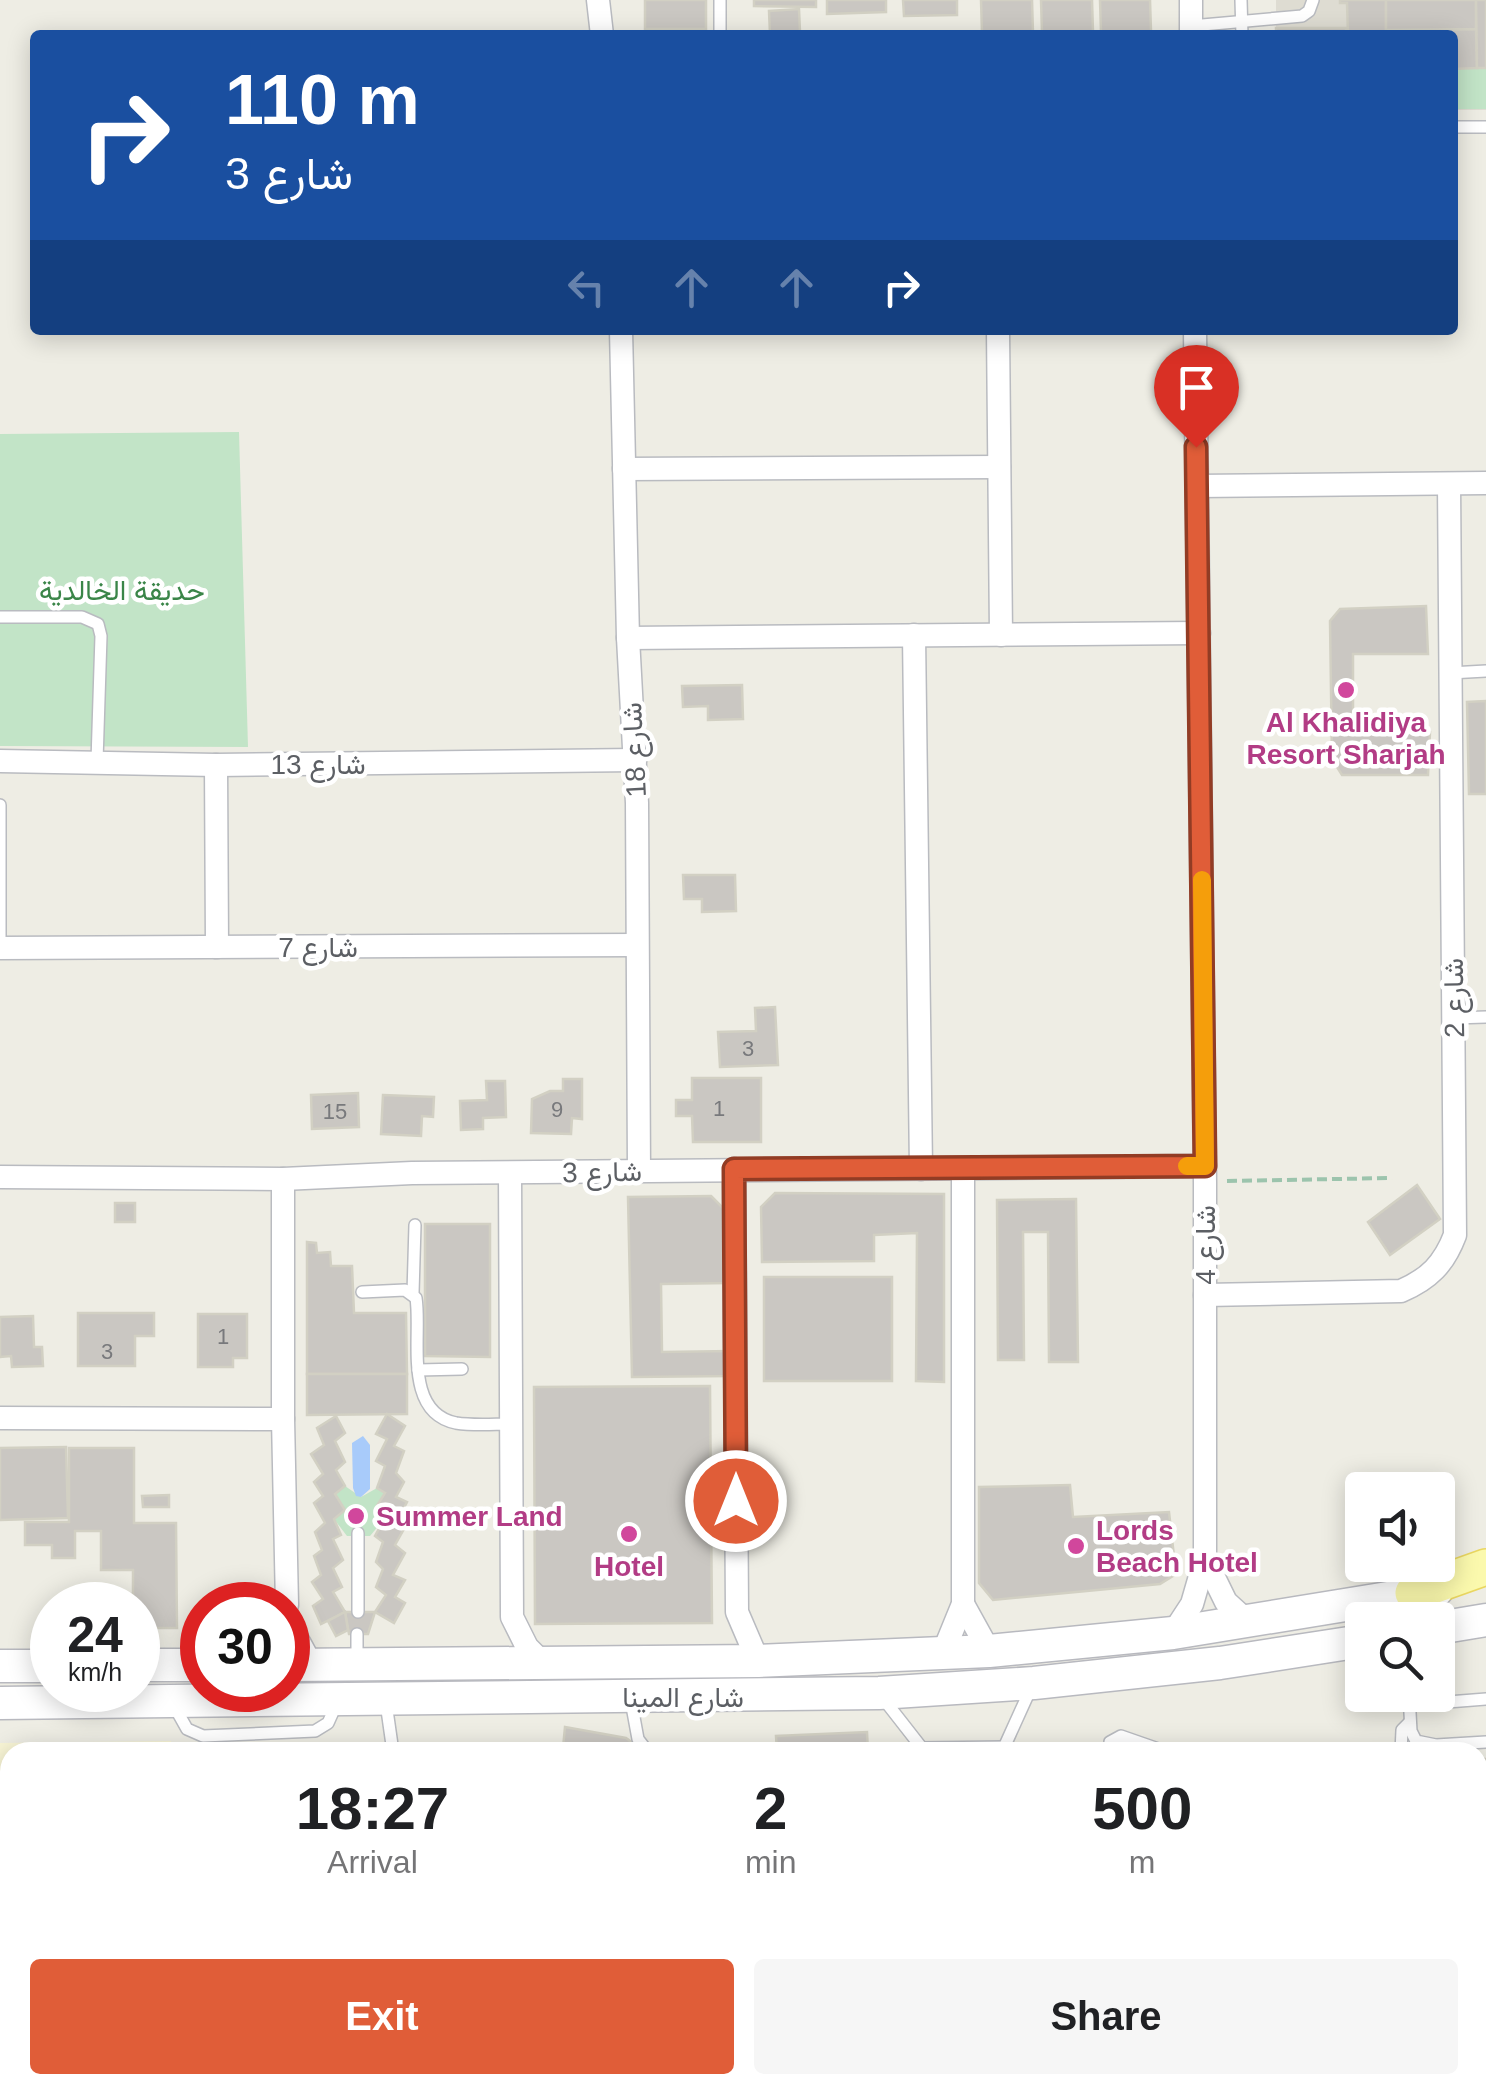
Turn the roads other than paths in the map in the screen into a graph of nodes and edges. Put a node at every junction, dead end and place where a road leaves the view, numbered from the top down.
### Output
1 (598, 0) edge
2 (720, 0) edge
3 (1190, 0) edge
4 (1241, 0) edge
5 (1313, 0) edge
6 (1242, 28) edge
7 (601, 30) edge
8 (720, 30) edge
9 (1191, 30) edge
10 (1458, 127) edge
11 (1486, 127) edge
12 (620, 335) edge
13 (998, 335) edge
14 (1195, 335) edge
15 (1000, 467) junction
16 (624, 469) junction
17 (1449, 484) junction
18 (1486, 484) edge
19 (1197, 486) junction
20 (0, 617) edge
21 (1198, 633) junction
22 (1001, 634) junction
23 (914, 635) junction
24 (628, 638) junction
25 (1486, 671) edge
26 (1450, 673) junction
27 (635, 760) junction
28 (0, 761) edge
29 (97, 761) junction
30 (216, 765) junction
31 (0, 805) edge
32 (637, 945) junction
33 (218, 947) junction
34 (0, 948) edge
35 (1486, 1017) edge
36 (1454, 1018) junction
37 (921, 1168) junction
38 (734, 1169) junction
39 (963, 1169) junction
40 (639, 1171) junction
41 (510, 1173) junction
42 (1205, 1174) junction
43 (0, 1177) edge
44 (283, 1179) junction
45 (415, 1225) dead end
46 (362, 1292) dead end
47 (412, 1294) junction
48 (1205, 1295) junction
49 (462, 1369) dead end
50 (418, 1370) junction
51 (0, 1418) edge
52 (283, 1419) junction
53 (512, 1424) junction
54 (358, 1532) dead end
55 (1205, 1560) junction
56 (1486, 1566) edge
57 (287, 1582) edge
58 (1486, 1582) edge
59 (1413, 1593) junction
60 (963, 1604) junction
61 (358, 1612) dead end
62 (737, 1612) junction
63 (512, 1616) junction
64 (1486, 1620) edge
65 (1248, 1622) junction
66 (1455, 1625) edge
67 (1174, 1633) junction
68 (1345, 1644) edge
69 (989, 1651) junction
70 (944, 1654) junction
71 (799, 1659) junction
72 (715, 1660) junction
73 (758, 1661) junction
74 (310, 1662) edge
75 (542, 1662) junction
76 (484, 1663) junction
77 (0, 1666) edge
78 (30, 1666) edge
79 (1034, 1682) junction
80 (879, 1694) junction
81 (630, 1696) junction
82 (709, 1696) junction
83 (386, 1699) junction
84 (1455, 1699) edge
85 (1486, 1699) edge
86 (0, 1703) edge
87 (1410, 1712) edge
88 (1410, 1722) junction
89 (392, 1742) edge
90 (641, 1742) edge
91 (917, 1742) edge
92 (1011, 1742) edge
93 (1110, 1742) edge
94 (1138, 1742) edge
95 (1401, 1742) edge
96 (1420, 1742) edge

1 - 7 street
2 - 8 lane
3 - 9 street
4 - 6 lane
5 - 6 lane
6 - 9 lane
10 - 11 lane
12 - 16 street, شارع 18
13 - 15 street
14 - 19 street, شارع 4
15 - 16 street
15 - 22 street
16 - 24 street, شارع 18
17 - 18 street
17 - 19 street
17 - 26 street, شارع 2
19 - 21 street, شارع 4
20 - 29 lane
21 - 22 street
21 - 42 street, شارع 4
22 - 23 street
23 - 24 street
23 - 37 street
24 - 27 street, شارع 18
25 - 26 lane
26 - 36 street, شارع 2
27 - 30 street, شارع 13
27 - 32 street, شارع 18
28 - 29 street, شارع 13
29 - 30 street, شارع 13
30 - 33 street
31 - 34 lane
32 - 33 street, شارع 7
32 - 40 street, شارع 18
33 - 34 street, شارع 7
35 - 36 lane
36 - 48 street, شارع 2
37 - 38 street, شارع 3
37 - 39 street, شارع 3
38 - 40 street, شارع 3
38 - 62 street
39 - 42 street, شارع 3
39 - 60 street
40 - 41 street, شارع 3
41 - 44 street, شارع 3
41 - 53 street
42 - 48 street, شارع 4
43 - 44 street, شارع 3
44 - 52 street
45 - 47 lane
46 - 47 lane
47 - 50 lane
48 - 55 street, شارع 4
49 - 50 lane
50 - 53 lane
51 - 52 street
52 - 57 street
53 - 63 street
54 - 61 lane
55 - 65 street, شارع 4
55 - 67 street, شارع 4
56 - 59 main road
58 - 59 main road, شارع المينا
59 - 65 main road, شارع المينا
60 - 69 street
60 - 70 street
62 - 72 street
62 - 73 street
63 - 75 street
63 - 76 street
64 - 66 main road
65 - 67 main road, شارع المينا
67 - 69 main road, شارع المينا
68 - 79 main road, شارع المينا
69 - 70 main road, شارع المينا
70 - 71 main road, شارع المينا
71 - 73 main road, شارع المينا
71 - 82 main road
72 - 73 main road, شارع المينا
72 - 75 main road, شارع المينا
74 - 76 main road, شارع المينا
75 - 76 main road, شارع المينا
77 - 78 main road
79 - 80 main road, شارع المينا
79 - 92 lane
80 - 82 main road, شارع المينا
80 - 91 lane
81 - 82 main road, شارع المينا
81 - 83 main road, شارع المينا
81 - 90 lane
83 - 86 main road, شارع المينا
83 - 89 lane
84 - 85 lane
87 - 88 lane
88 - 95 lane
88 - 96 lane
93 - 94 lane

